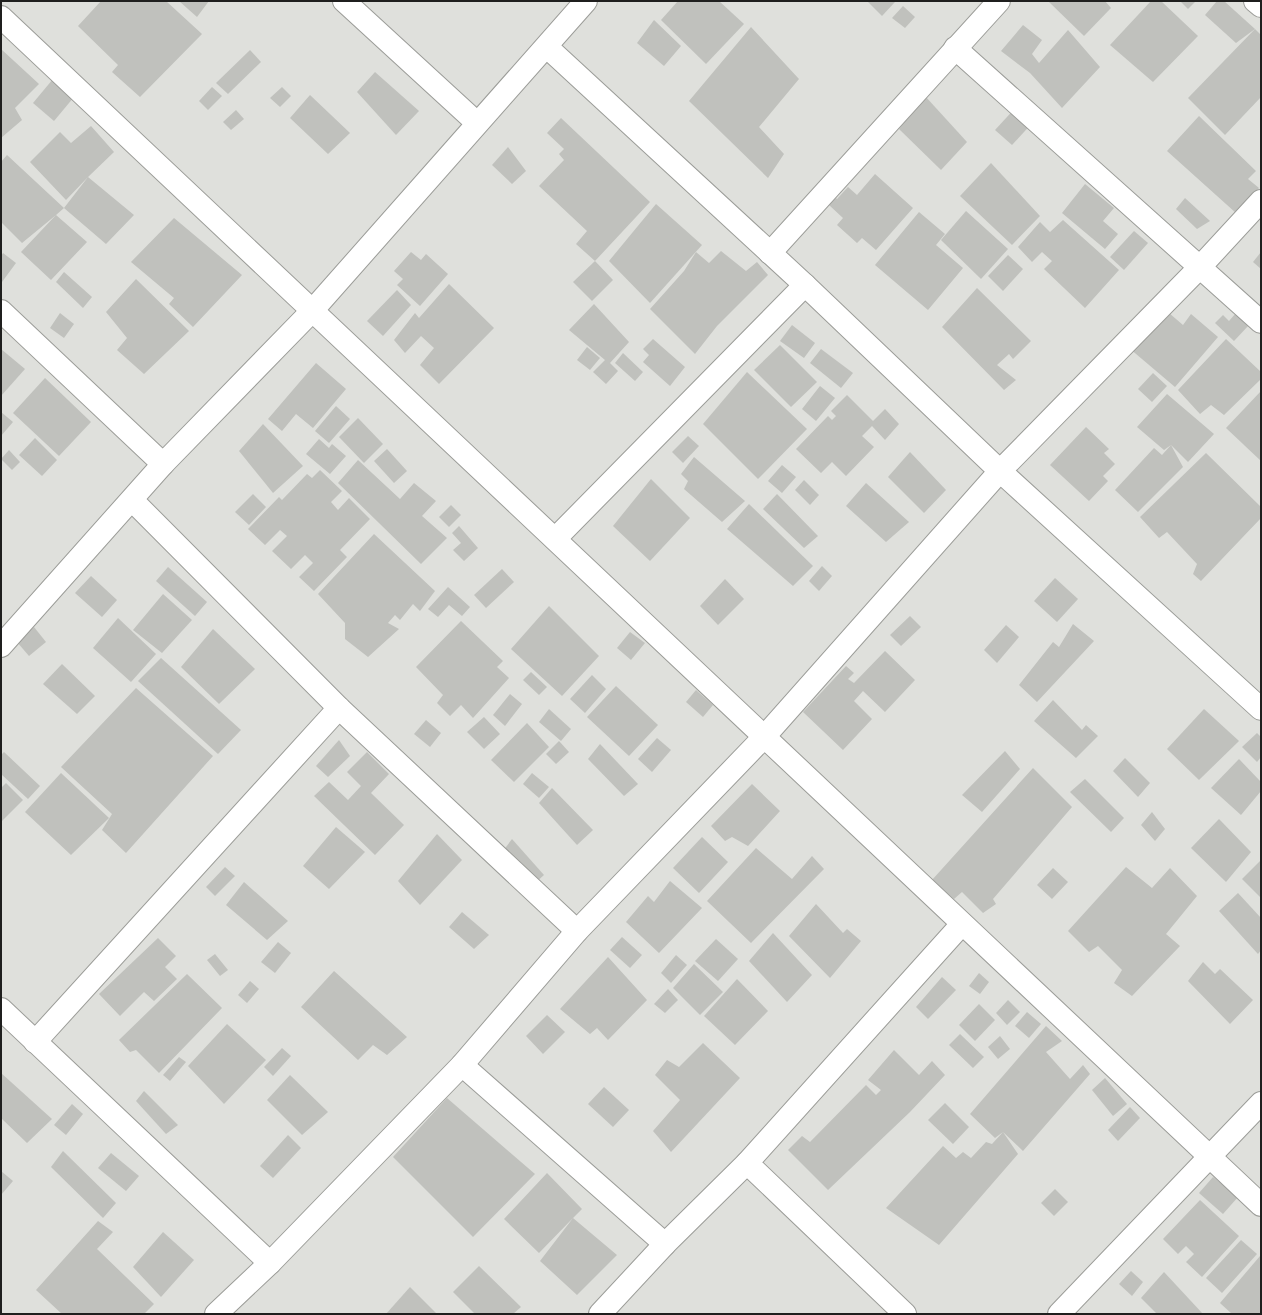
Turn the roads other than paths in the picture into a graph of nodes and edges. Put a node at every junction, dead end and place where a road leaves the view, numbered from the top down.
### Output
1 (344, 1) edge
2 (586, 1) edge
3 (999, 1) edge
4 (1255, 1) edge
5 (1261, 6) edge
6 (1, 17) edge
7 (547, 47) junction
8 (955, 48) junction
9 (477, 124) junction
10 (1261, 200) edge
11 (770, 253) junction
12 (1200, 267) junction
13 (805, 285) junction
14 (1, 311) edge
15 (312, 311) junction
16 (1261, 322) edge
17 (163, 464) junction
18 (1000, 471) junction
19 (132, 500) junction
20 (555, 539) junction
21 (1, 645) edge
22 (339, 708) junction
23 (1261, 709) edge
24 (764, 736) junction
25 (962, 924) junction
26 (577, 931) junction
27 (1, 1009) edge
28 (35, 1042) junction
29 (462, 1065) junction
30 (1261, 1103) edge
31 (1210, 1157) junction
32 (747, 1163) junction
33 (1261, 1205) edge
34 (665, 1244) junction
35 (270, 1263) junction
36 (216, 1314) edge
37 (600, 1314) edge
38 (905, 1314) edge
39 (1059, 1314) edge

1 - 9 street
2 - 7 street
3 - 8 street
4 - 5 street
6 - 15 street
7 - 9 street
7 - 11 street
8 - 11 street
8 - 12 street
9 - 15 street
10 - 12 street
11 - 13 street
12 - 16 street
12 - 18 street
13 - 18 street
13 - 20 street
14 - 17 street
15 - 17 street
15 - 20 street
17 - 19 street
18 - 23 street
18 - 24 street
19 - 21 street
19 - 22 street
20 - 24 street
22 - 26 street
22 - 28 street
24 - 25 street
24 - 26 street
25 - 31 street
25 - 32 street
26 - 29 street
27 - 28 street
28 - 35 street
29 - 34 street
29 - 35 street
30 - 31 street
31 - 33 street
31 - 39 street
32 - 34 street
32 - 38 street
34 - 37 street
35 - 36 street

